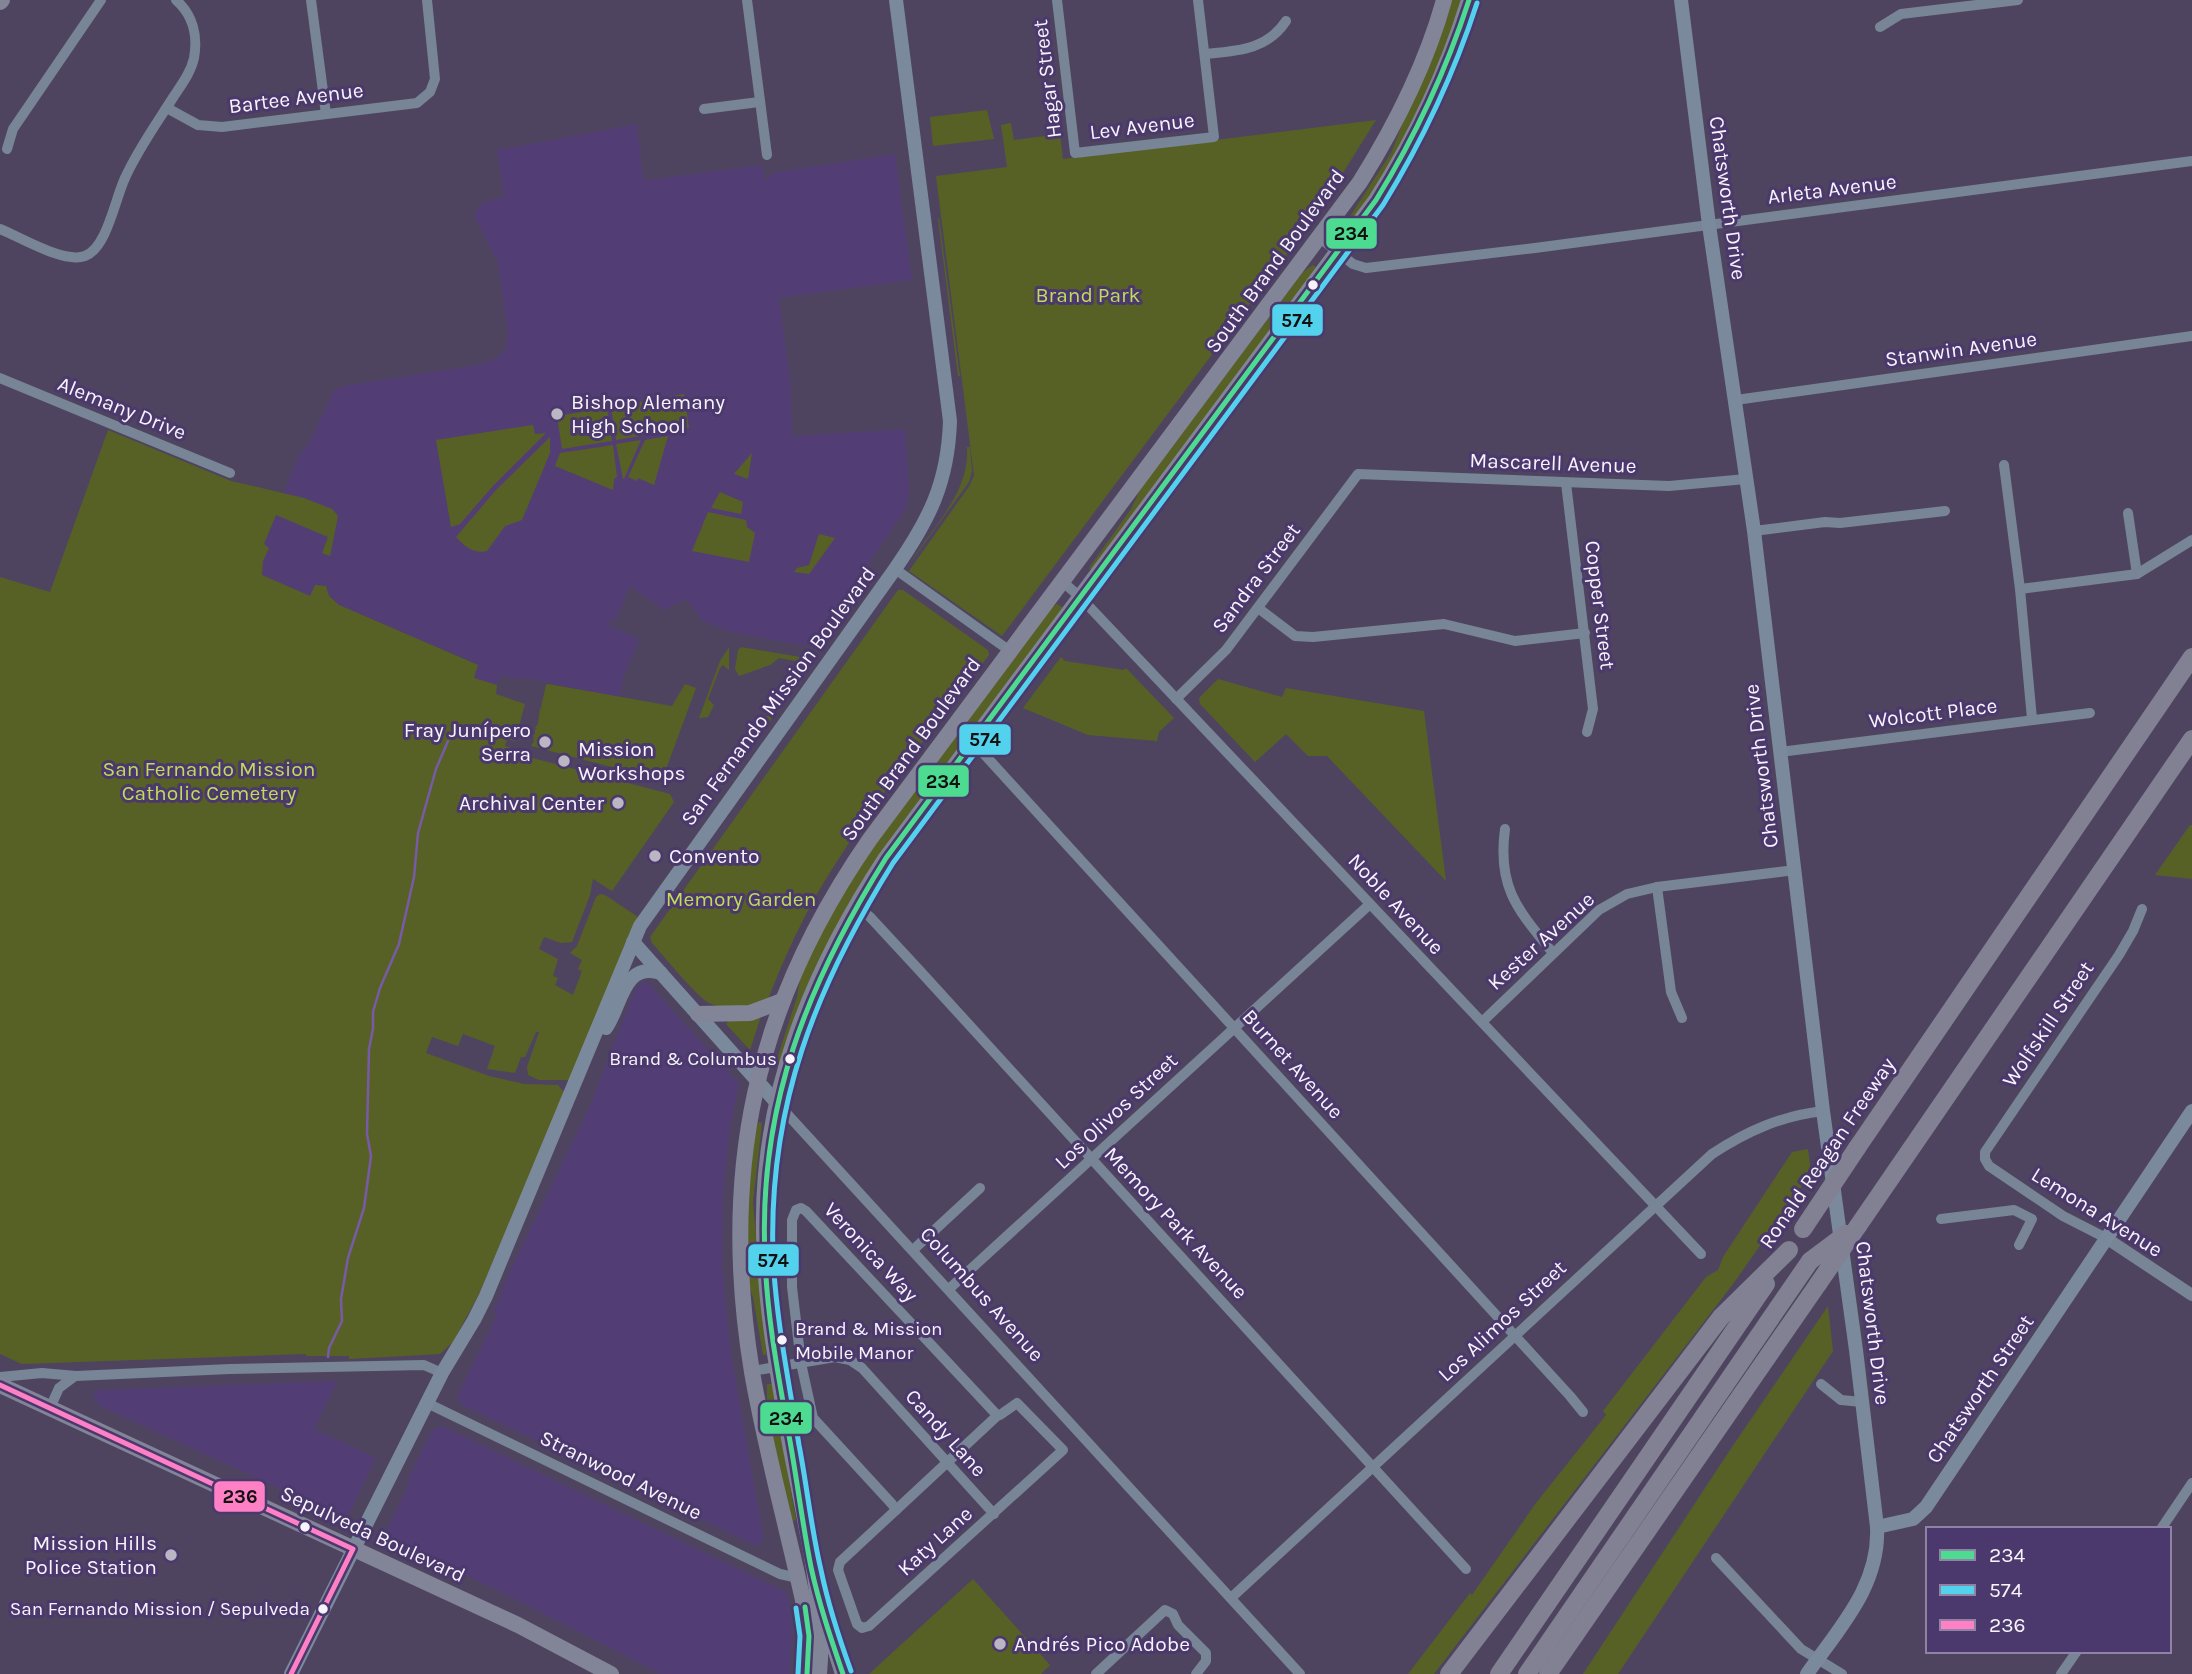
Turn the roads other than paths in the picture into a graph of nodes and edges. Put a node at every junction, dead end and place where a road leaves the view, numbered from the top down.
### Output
1 (101, 0) edge
2 (176, 0) edge
3 (311, 0) edge
4 (426, 0) edge
5 (747, 0) edge
6 (896, 0) edge
7 (1057, 0) edge
8 (1198, 0) edge
9 (1444, 0) edge
10 (1469, 0) edge
11 (1681, 0) edge
12 (2018, 0) edge
13 (1286, 21) dead end
14 (1880, 27) dead end
15 (1205, 54) junction
16 (759, 102) junction
17 (167, 107) junction
18 (704, 109) dead end
19 (326, 114) junction
20 (7, 149) dead end
21 (1075, 153) joint
22 (767, 155) dead end
23 (2192, 161) edge
24 (1709, 225) junction
25 (0, 229) edge
26 (1320, 239) junction
27 (1337, 253) junction
28 (2192, 336) edge
29 (0, 378) edge
30 (1736, 400) junction
31 (2004, 465) dead end
32 (230, 473) dead end
33 (1358, 474) joint
34 (1746, 479) junction
35 (1566, 483) junction
36 (1945, 511) dead end
37 (2129, 513) dead end
38 (1754, 531) junction
39 (2192, 540) edge
40 (895, 569) junction
41 (2137, 574) junction
42 (1062, 581) junction
43 (2020, 589) junction
44 (1081, 598) junction
45 (1258, 608) junction
46 (1585, 633) junction
47 (1010, 651) junction
48 (2192, 657) edge
49 (1176, 699) junction
50 (2090, 713) dead end
51 (2032, 719) junction
52 (1587, 732) dead end
53 (2192, 739) edge
54 (973, 742) junction
55 (1780, 752) junction
56 (1506, 829) dead end
57 (1795, 870) junction
58 (1657, 887) junction
59 (1370, 904) junction
60 (855, 905) junction
61 (2142, 909) dead end
62 (633, 942) junction
63 (1553, 953) junction
64 (661, 973) junction
65 (782, 1001) junction
66 (698, 1014) junction
67 (1682, 1018) dead end
68 (1482, 1022) junction
69 (1234, 1028) junction
70 (591, 1045) junction
71 (758, 1082) junction
72 (777, 1103) junction
73 (1823, 1111) junction
74 (2192, 1111) edge
75 (1985, 1159) joint
76 (1092, 1160) junction
77 (980, 1188) dead end
78 (2043, 1203) junction
79 (1656, 1206) junction
80 (1941, 1219) dead end
81 (2032, 1219) junction
82 (1858, 1226) junction
83 (2106, 1238) junction
84 (2019, 1245) dead end
85 (914, 1250) junction
86 (1789, 1250) junction
87 (1700, 1254) dead end
88 (948, 1289) junction
89 (2192, 1295) edge
90 (1750, 1307) junction
91 (1514, 1336) junction
92 (801, 1363) junction
93 (777, 1367) junction
94 (752, 1371) junction
95 (442, 1373) junction
96 (76, 1376) junction
97 (0, 1377) edge
98 (1821, 1384) dead end
99 (0, 1385) edge
100 (1862, 1402) junction
101 (427, 1403) junction
102 (50, 1408) junction
103 (1583, 1412) dead end
104 (998, 1415) junction
105 (948, 1464) junction
106 (1373, 1467) junction
107 (2192, 1483) edge
108 (895, 1510) junction
109 (993, 1514) junction
110 (1877, 1527) junction
111 (2162, 1527) edge
112 (353, 1549) junction
113 (1716, 1558) dead end
114 (1466, 1569) dead end
115 (798, 1578) junction
116 (816, 1587) junction
117 (1231, 1598) junction
118 (1519, 1644) junction
119 (2076, 1653) edge
120 (1818, 1658) junction
121 (291, 1674) edge
122 (611, 1674) edge
123 (807, 1674) edge
124 (819, 1674) edge
125 (843, 1674) edge
126 (1096, 1674) edge
127 (1196, 1674) edge
128 (1300, 1674) edge
129 (1449, 1674) edge
130 (1486, 1674) edge
131 (1499, 1674) edge
132 (1518, 1674) edge
133 (1527, 1674) edge
134 (1548, 1674) edge
135 (1807, 1674) edge
136 (1842, 1674) edge
137 (2061, 1674) edge

1 - 20 street
2 - 17 street
3 - 19 street
4 - 19 street, Bartee Avenue
5 - 16 street
6 - 40 main road, San Fernando Mission Boulevard
7 - 21 street, Hagar Street
8 - 15 street
9 - 26 main road, South Brand Boulevard
10 - 27 main road, South Brand Boulevard
11 - 24 main road, Chatsworth Drive
12 - 14 street
13 - 15 street
15 - 21 street, Lev Avenue
16 - 18 street
16 - 22 street
17 - 19 street, Bartee Avenue
17 - 25 street
23 - 24 street, Arleta Avenue
24 - 27 street, Arleta Avenue
24 - 30 main road, Chatsworth Drive
26 - 27 street, Arleta Avenue
26 - 42 main road, South Brand Boulevard
27 - 44 main road, South Brand Boulevard
28 - 30 street, Stanwin Avenue
29 - 32 street, Alemany Drive
30 - 34 main road, Chatsworth Drive
31 - 43 street
33 - 35 street, Mascarell Avenue
33 - 45 street, Sandra Street
34 - 35 street, Mascarell Avenue
34 - 38 main road, Chatsworth Drive
35 - 46 street, Copper Street
36 - 38 street
37 - 41 street
38 - 55 main road, Chatsworth Drive
39 - 41 street
40 - 47 street
40 - 62 main road, San Fernando Mission Boulevard
41 - 43 street
42 - 44 street, Noble Avenue
42 - 47 main road, South Brand Boulevard
43 - 51 street
44 - 49 street, Noble Avenue
44 - 54 main road, South Brand Boulevard
45 - 46 street
45 - 49 street, Sandra Street
46 - 52 street, Copper Street
47 - 65 main road, South Brand Boulevard
48 - 86 highway, Ronald Reagan Freeway, bridge
49 - 59 street, Noble Avenue
50 - 51 street, Wolcott Place
51 - 55 street, Wolcott Place
53 - 82 highway
54 - 60 main road, South Brand Boulevard
54 - 69 street, Burnet Avenue
55 - 57 main road, Chatsworth Drive
56 - 63 street
57 - 58 street, Kester Avenue
57 - 73 main road, Chatsworth Drive
58 - 63 street, Kester Avenue
58 - 67 street
59 - 68 street, Noble Avenue
59 - 69 street, Los Olivos Street
60 - 72 main road, South Brand Boulevard
60 - 76 street, Memory Park Avenue
61 - 75 street, Wolfskill Street
62 - 64 main road, Columbus Avenue
62 - 70 main road, San Fernando Mission Boulevard
63 - 68 street, Kester Avenue
64 - 66 main road, Columbus Avenue
64 - 70 main road
65 - 66 main road
65 - 71 main road, South Brand Boulevard
66 - 71 main road, Columbus Avenue
68 - 79 street, Noble Avenue
69 - 76 street, Los Olivos Street
69 - 91 street, Burnet Avenue
70 - 95 main road, San Fernando Mission Boulevard
71 - 72 main road, Columbus Avenue
71 - 94 main road, South Brand Boulevard
72 - 85 street, Columbus Avenue
72 - 93 main road, South Brand Boulevard
73 - 79 street, Los Alimos Street
73 - 100 main road, Chatsworth Drive
74 - 83 main road, Chatsworth Street
75 - 78 street, Lemona Avenue
76 - 88 street, Los Olivos Street
76 - 106 street, Memory Park Avenue
77 - 85 street
78 - 81 street
78 - 83 street, Lemona Avenue
79 - 87 street, Noble Avenue
79 - 91 street, Los Alimos Street
80 - 81 street
81 - 84 street
82 - 133 highway, bridge
82 - 134 highway, bridge
83 - 89 street, Lemona Avenue
83 - 110 main road, Chatsworth Street
85 - 88 street, Columbus Avenue
86 - 90 highway, Ronald Reagan Freeway
86 - 129 highway
88 - 117 street, Columbus Avenue
90 - 118 highway, Ronald Reagan Freeway
90 - 132 highway
91 - 103 street, Burnet Avenue
91 - 106 street, Los Alimos Street
92 - 93 street, Candy Lane
92 - 104 street, Veronica Way
92 - 105 street, Candy Lane
92 - 108 street
93 - 94 street, Candy Lane
93 - 116 main road, South Brand Boulevard
94 - 115 main road, South Brand Boulevard
95 - 96 street
95 - 101 main road, San Fernando Mission Boulevard
96 - 97 street
96 - 102 street
98 - 100 street
99 - 102 main road, Sepulveda Boulevard
100 - 110 main road, Chatsworth Drive
101 - 112 main road, San Fernando Mission Boulevard
101 - 115 street, Stranwood Avenue
102 - 112 main road, Sepulveda Boulevard
104 - 105 street
104 - 109 street, Katy Lane
105 - 108 street
105 - 109 street, Candy Lane
106 - 114 street, Memory Park Avenue
106 - 117 street, Los Alimos Street
107 - 111 street
108 - 109 street, Katy Lane
110 - 120 main road
112 - 121 main road, San Fernando Mission Boulevard
112 - 122 main road, Sepulveda Boulevard
113 - 120 street
115 - 123 main road, South Brand Boulevard
116 - 124 main road, South Brand Boulevard
116 - 125 main road
117 - 128 street, Columbus Avenue
118 - 130 highway
118 - 131 highway, Ronald Reagan Freeway
119 - 137 street
120 - 135 main road
120 - 136 street
126 - 127 street

